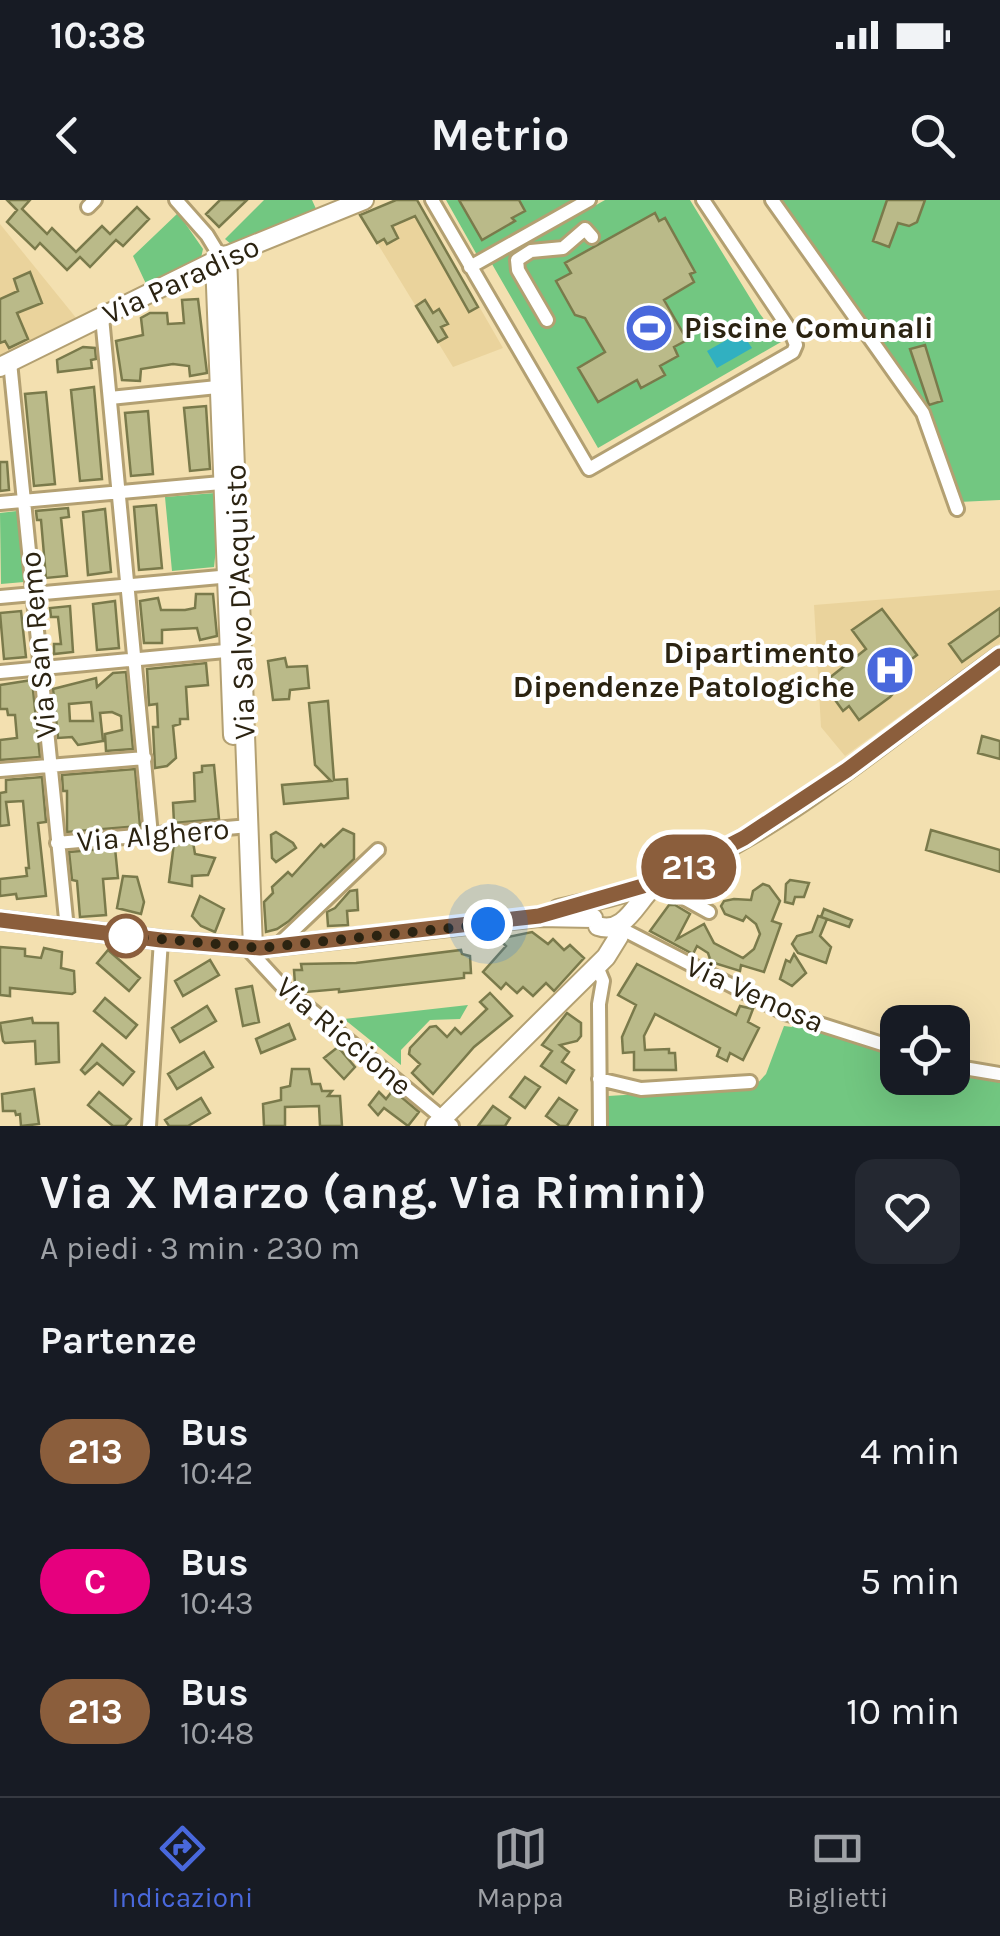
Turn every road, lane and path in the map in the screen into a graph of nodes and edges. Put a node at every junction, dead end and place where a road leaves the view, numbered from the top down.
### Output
1 (176, 200) edge
2 (364, 200) edge
3 (432, 200) edge
4 (588, 200) edge
5 (703, 200) edge
6 (772, 200) edge
7 (592, 237) dead end
8 (221, 258) junction
9 (470, 266) junction
10 (102, 317) junction
11 (547, 320) dead end
12 (5, 364) edge
13 (226, 386) junction
14 (110, 398) junction
15 (229, 482) junction
16 (118, 493) junction
17 (24, 501) junction
18 (0, 503) edge
19 (956, 509) dead end
20 (233, 575) junction
21 (128, 585) junction
22 (34, 594) junction
23 (0, 597) edge
24 (236, 650) junction
25 (1000, 656) edge
26 (135, 659) junction
27 (41, 668) junction
28 (0, 672) edge
29 (145, 758) junction
30 (49, 765) junction
31 (0, 770) edge
32 (242, 826) junction
33 (151, 835) junction
34 (57, 843) junction
35 (378, 850) dead end
36 (662, 880) junction
37 (605, 898) junction
38 (709, 912) dead end
39 (539, 916) junction
40 (0, 920) edge
41 (596, 922) junction
42 (622, 922) junction
43 (67, 929) junction
44 (161, 940) junction
45 (276, 947) junction
46 (247, 948) junction
47 (592, 968) junction
48 (570, 992) junction
49 (599, 1004) junction
50 (880, 1043) edge
51 (970, 1069) edge
52 (1000, 1074) edge
53 (599, 1078) junction
54 (750, 1082) dead end
55 (444, 1124) edge
56 (148, 1126) edge
57 (600, 1126) edge

1 - 8 street
2 - 8 street, Via Paradiso
3 - 9 street
4 - 9 street
5 - 9 street
6 - 19 street
7 - 11 street
8 - 10 street, Via Paradiso
8 - 13 street, Via Salvo D'Acquisto
10 - 12 street, Via Paradiso
10 - 14 street
12 - 17 street, Via San Remo
13 - 14 street
13 - 15 street, Via Salvo D'Acquisto
14 - 16 street
15 - 16 street
15 - 20 street, Via Salvo D'Acquisto
16 - 17 street
16 - 21 street
17 - 18 street
17 - 22 street, Via San Remo
20 - 21 street
20 - 24 street, Via Salvo D'Acquisto
21 - 22 street
21 - 26 street
22 - 23 street
22 - 27 street, Via San Remo
24 - 26 street
24 - 32 street, Via Salvo D'Acquisto
25 - 36 street
26 - 27 street
26 - 29 street
27 - 28 street
27 - 30 street, Via San Remo
29 - 30 street
29 - 33 street
30 - 31 street
30 - 34 street, Via San Remo
32 - 33 street, Via Alghero
32 - 46 street, Via Salvo D'Acquisto
33 - 34 street, Via Alghero
34 - 43 street, Via San Remo
35 - 45 street
36 - 37 street
36 - 38 street
36 - 42 street
37 - 39 street
37 - 41 street
37 - 42 street
39 - 41 street
39 - 45 street
40 - 43 street
41 - 42 street
41 - 47 street
42 - 47 street
42 - 50 street, Via Venosa
43 - 44 street
44 - 46 street
44 - 56 street
45 - 46 street
46 - 55 street, Via Riccione
47 - 48 street
47 - 49 street
48 - 49 street
48 - 55 street
49 - 53 street
51 - 52 street
53 - 54 street
53 - 57 street

